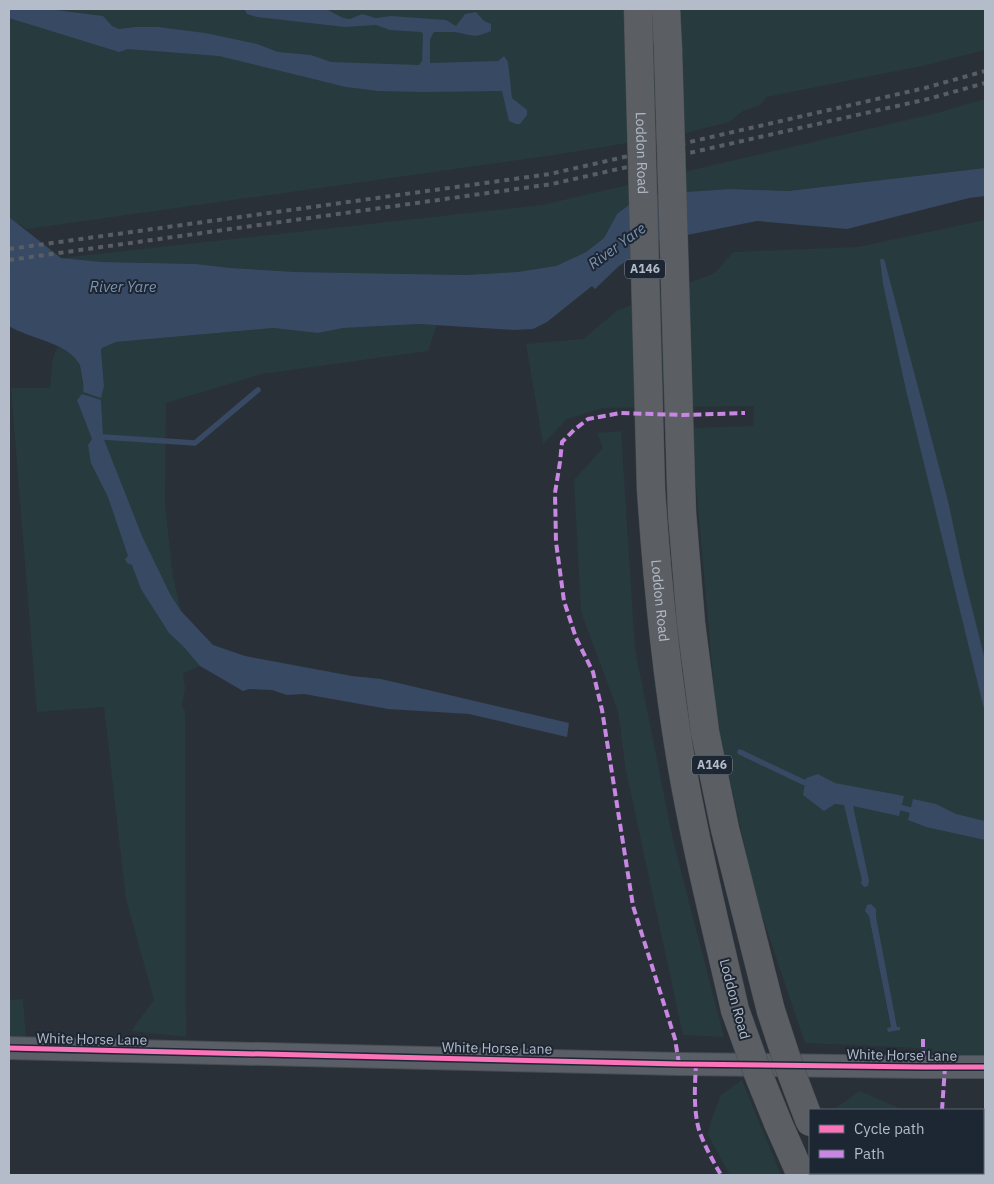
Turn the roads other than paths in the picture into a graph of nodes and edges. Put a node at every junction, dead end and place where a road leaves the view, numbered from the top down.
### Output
1 (638, 9) edge
2 (666, 9) edge
3 (9, 1048) edge
4 (985, 1067) edge
5 (809, 1120) edge
6 (801, 1175) edge

1 - 6 highway, Loddon Road / A146, bridge
2 - 5 highway, Loddon Road / A146, bridge
3 - 4 street, White Horse Lane

